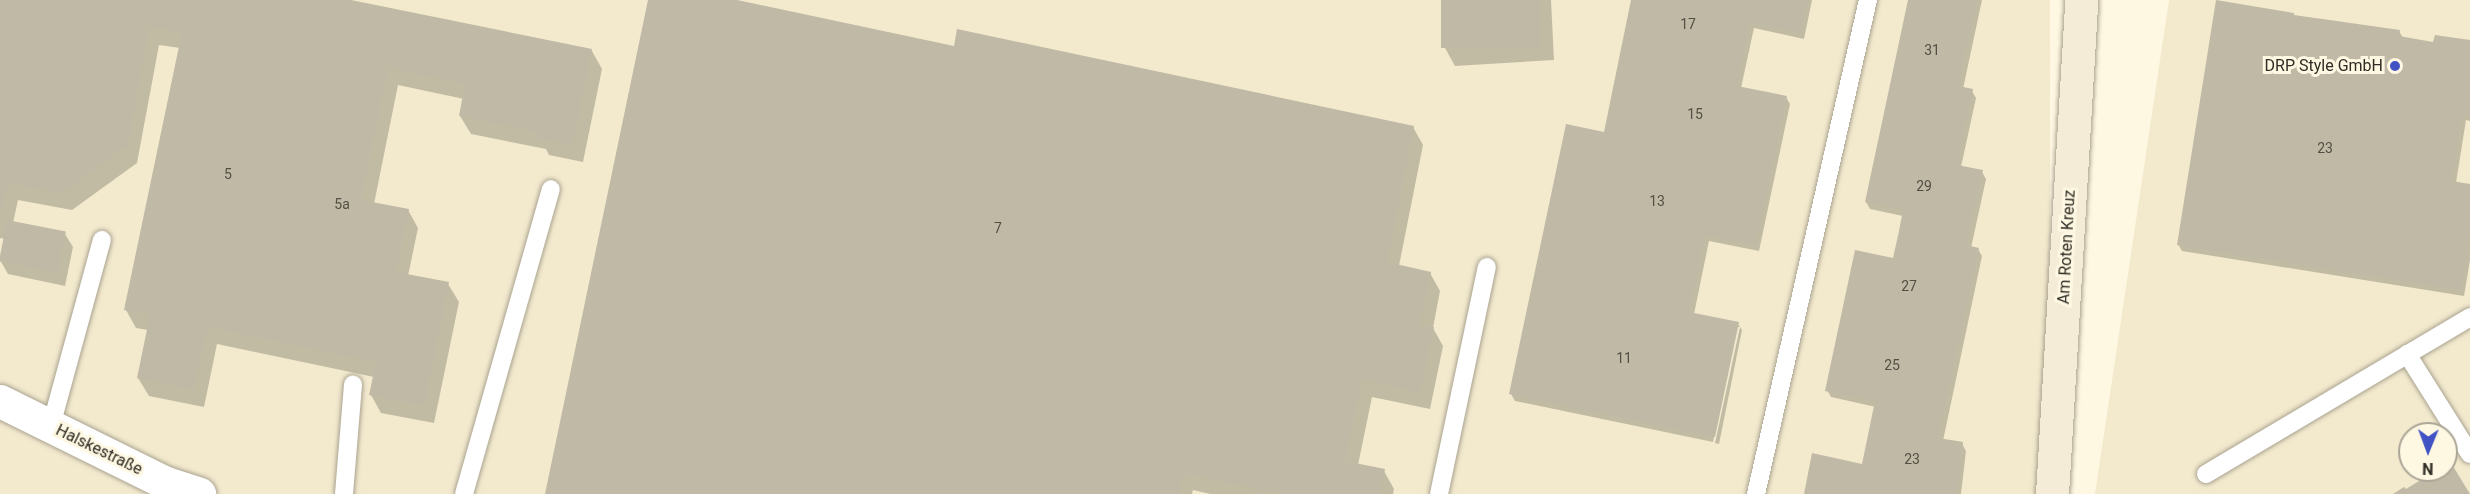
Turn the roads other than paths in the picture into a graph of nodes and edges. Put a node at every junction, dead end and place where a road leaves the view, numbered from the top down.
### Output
1 (1868, 0) edge
2 (2081, 0) edge
3 (551, 189) dead end
4 (102, 240) dead end
5 (1487, 267) dead end
6 (2470, 317) edge
7 (2407, 354) junction
8 (353, 384) dead end
9 (0, 401) edge
10 (51, 426) junction
11 (2470, 454) edge
12 (2206, 474) dead end
13 (165, 488) edge
14 (199, 494) edge
15 (344, 494) edge
16 (464, 494) edge
17 (1439, 494) edge
18 (1756, 494) edge
19 (2052, 494) edge

1 - 18 lane
2 - 19 street, Am Roten Kreuz
3 - 16 lane
4 - 10 lane
5 - 17 lane
6 - 7 lane
7 - 11 lane
7 - 12 lane
8 - 15 lane
9 - 10 street, Halskestraße
10 - 13 street, Halskestraße
13 - 14 street, Halskestraße

